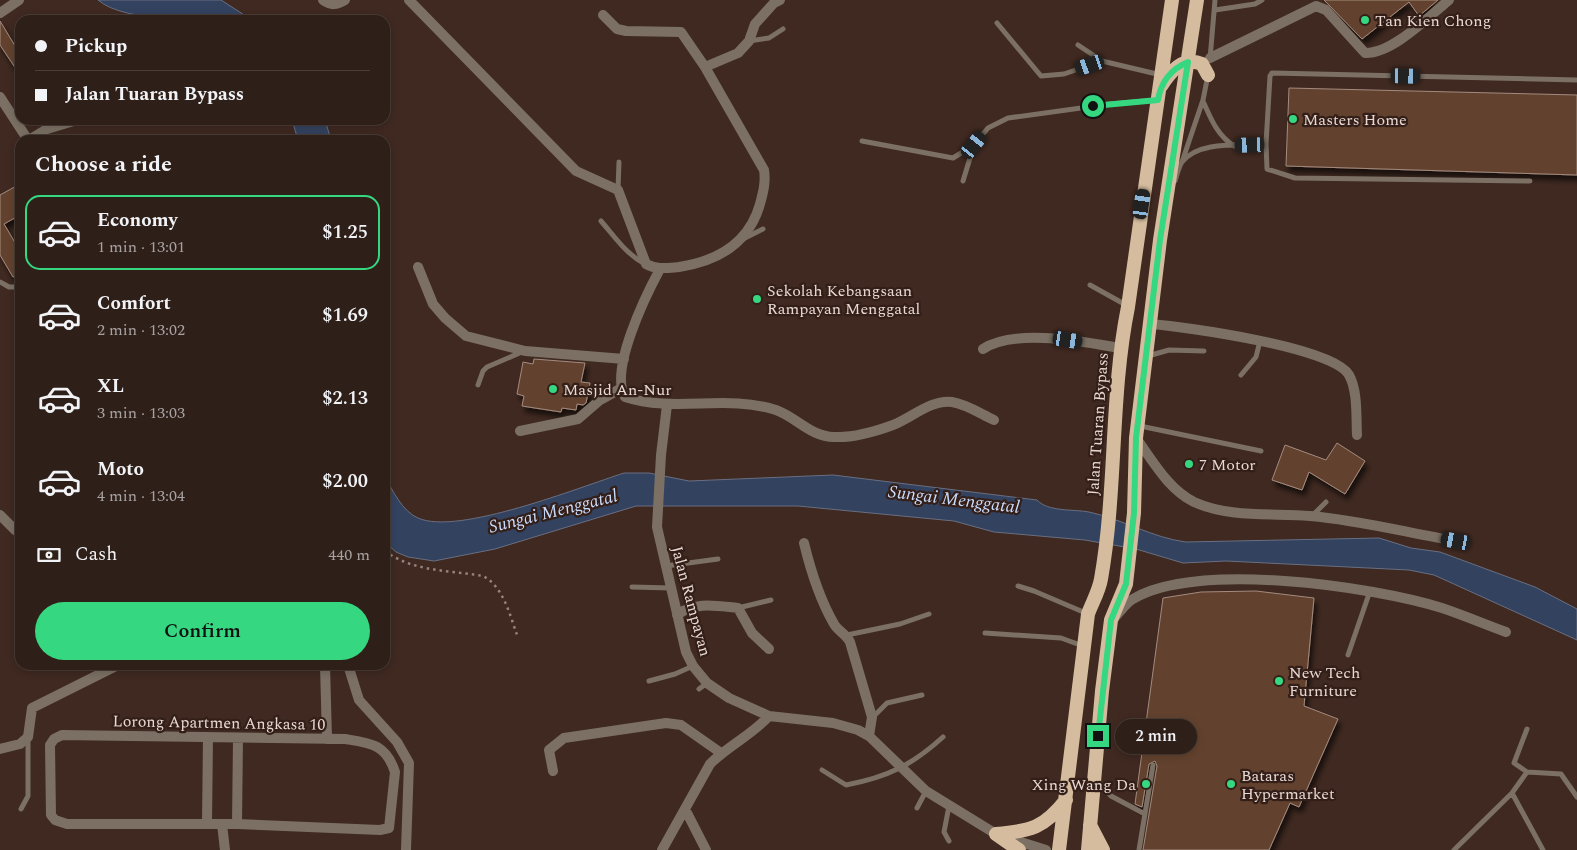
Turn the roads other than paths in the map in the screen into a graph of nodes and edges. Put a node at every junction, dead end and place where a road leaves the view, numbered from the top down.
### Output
1 (19, 0) edge
2 (323, 0) edge
3 (345, 0) edge
4 (409, 0) edge
5 (780, 0) edge
6 (1172, 0) edge
7 (1197, 0) edge
8 (1215, 0) edge
9 (1262, 0) edge
10 (1449, 0) edge
11 (1215, 10) junction
12 (0, 13) edge
13 (603, 15) dead end
14 (997, 22) dead end
15 (783, 29) dead end
16 (749, 41) junction
17 (1078, 45) dead end
18 (1210, 58) junction
19 (1102, 61) junction
20 (1188, 62) junction
21 (705, 68) junction
22 (1208, 75) junction
23 (1577, 80) edge
24 (1160, 88) junction
25 (0, 97) edge
26 (1202, 100) junction
27 (15, 119) edge
28 (60, 125) edge
29 (37, 135) edge
30 (862, 141) dead end
31 (1266, 144) junction
32 (974, 145) junction
33 (1234, 146) junction
34 (619, 162) dead end
35 (1182, 162) junction
36 (1530, 180) dead end
37 (963, 181) dead end
38 (618, 190) junction
39 (1166, 205) junction
40 (601, 221) dead end
41 (764, 229) dead end
42 (742, 240) junction
43 (646, 264) junction
44 (418, 267) dead end
45 (660, 269) junction
46 (0, 282) edge
47 (1090, 285) dead end
48 (15, 287) edge
49 (1128, 307) junction
50 (1151, 324) junction
51 (1260, 340) junction
52 (983, 348) dead end
53 (1120, 348) junction
54 (1204, 350) dead end
55 (525, 351) junction
56 (1146, 356) junction
57 (624, 359) junction
58 (1241, 375) dead end
59 (478, 385) dead end
60 (620, 389) junction
61 (667, 405) junction
62 (994, 420) dead end
63 (520, 431) dead end
64 (1137, 432) junction
65 (1357, 435) dead end
66 (1261, 451) dead end
67 (1326, 502) dead end
68 (0, 515) edge
69 (1312, 516) junction
70 (15, 530) edge
71 (1456, 541) dead end
72 (804, 543) dead end
73 (718, 559) dead end
74 (666, 566) junction
75 (1018, 586) dead end
76 (632, 587) dead end
77 (671, 588) junction
78 (1370, 591) junction
79 (771, 600) dead end
80 (738, 608) junction
81 (929, 614) dead end
82 (1088, 614) junction
83 (677, 615) junction
84 (1111, 620) junction
85 (1506, 632) dead end
86 (985, 633) dead end
87 (847, 636) junction
88 (1084, 646) junction
89 (769, 649) dead end
90 (1348, 655) dead end
91 (693, 666) junction
92 (108, 670) edge
93 (325, 670) edge
94 (349, 670) edge
95 (649, 681) dead end
96 (922, 695) dead end
97 (769, 716) junction
98 (872, 717) junction
99 (1527, 729) dead end
100 (870, 736) junction
101 (28, 737) junction
102 (208, 737) junction
103 (943, 737) dead end
104 (238, 738) junction
105 (328, 739) junction
106 (0, 749) edge
107 (721, 753) junction
108 (1153, 765) dead end
109 (901, 768) junction
110 (552, 770) dead end
111 (822, 770) dead end
112 (1527, 772) junction
113 (1093, 776) junction
114 (926, 791) junction
115 (1512, 793) junction
116 (1577, 797) edge
117 (1066, 799) junction
118 (950, 806) junction
119 (917, 808) dead end
120 (21, 809) dead end
121 (685, 809) junction
122 (1145, 814) junction
123 (1089, 822) junction
124 (206, 824) junction
125 (222, 824) junction
126 (237, 824) junction
127 (996, 834) junction
128 (949, 841) dead end
129 (225, 850) edge
130 (406, 850) edge
131 (662, 850) edge
132 (706, 850) edge
133 (1019, 850) edge
134 (1046, 850) edge
135 (1059, 850) edge
136 (1088, 850) edge
137 (1103, 850) edge
138 (1139, 850) edge
139 (1454, 850) edge
140 (1543, 850) edge

1 - 12 street
2 - 3 street
4 - 38 street
5 - 16 street
6 - 24 highway, Jalan Tuaran Bypass
7 - 20 highway
8 - 11 lane
9 - 11 lane
10 - 18 street
11 - 18 lane
13 - 21 street
14 - 19 lane
15 - 16 lane
16 - 21 street
17 - 19 lane
18 - 22 lane
19 - 24 lane
20 - 22 highway
20 - 24 highway
20 - 39 highway
21 - 42 street
22 - 26 lane
23 - 31 lane
24 - 32 lane
24 - 49 highway, Jalan Tuaran Bypass
25 - 27 street
26 - 33 lane
26 - 35 lane
28 - 29 street
30 - 32 lane
31 - 33 lane
31 - 36 lane
32 - 37 lane
33 - 35 lane
34 - 38 lane
35 - 39 lane
38 - 43 street
39 - 50 highway
40 - 43 lane
41 - 42 lane
42 - 45 street
43 - 45 street
44 - 55 street
45 - 57 street
46 - 48 lane
47 - 49 lane
49 - 53 highway, Jalan Tuaran Bypass
50 - 51 street
50 - 56 highway
51 - 58 lane
51 - 65 street
52 - 53 street
53 - 82 highway, Jalan Tuaran Bypass
54 - 56 lane
55 - 57 street
55 - 59 lane
56 - 64 highway
57 - 60 street
60 - 61 street
60 - 63 street
61 - 62 street
61 - 74 street, Jalan Rampayan
64 - 66 lane
64 - 69 street
64 - 84 highway
67 - 69 lane
68 - 70 street
69 - 71 street
72 - 87 street
73 - 74 lane
74 - 77 street, Jalan Rampayan
75 - 82 lane
76 - 77 lane
77 - 83 street, Jalan Rampayan
78 - 84 street
78 - 85 street
78 - 90 lane
79 - 80 lane
80 - 83 street
80 - 89 street
81 - 87 lane
82 - 88 highway, Jalan Tuaran Bypass
83 - 91 street, Jalan Rampayan
84 - 113 highway
86 - 88 lane
87 - 98 street
88 - 117 highway, Jalan Tuaran Bypass
91 - 95 lane
91 - 97 street, Jalan Rampayan
92 - 101 street
93 - 105 street
94 - 130 street
96 - 98 lane
97 - 100 street, Jalan Rampayan
97 - 107 street
98 - 100 street
99 - 112 lane
100 - 109 street, Jalan Rampayan
101 - 106 street
101 - 120 lane
102 - 104 street, Lorong Apartmen Angkasa 10
102 - 124 street
102 - 124 street, Lorong Apartmen Angkasa 10
103 - 109 lane
104 - 105 street, Lorong Apartmen Angkasa 10
104 - 126 street
105 - 126 street, Lorong Apartmen Angkasa 10
107 - 110 street
107 - 121 street
108 - 122 lane
109 - 111 lane
109 - 114 street, Jalan Rampayan
112 - 115 lane
112 - 116 lane
113 - 122 lane
113 - 123 highway
114 - 118 street, Jalan Rampayan
114 - 119 lane
115 - 139 lane
115 - 140 lane
117 - 127 highway
117 - 135 highway, Jalan Tuaran Bypass
118 - 127 street, Jalan Rampayan
118 - 128 lane
121 - 131 street
121 - 132 street
122 - 138 lane
123 - 136 highway
123 - 137 highway
124 - 125 street, Lorong Apartmen Angkasa 10
125 - 126 street, Lorong Apartmen Angkasa 10
125 - 129 street
127 - 133 highway
127 - 134 street, Jalan Rampayan

